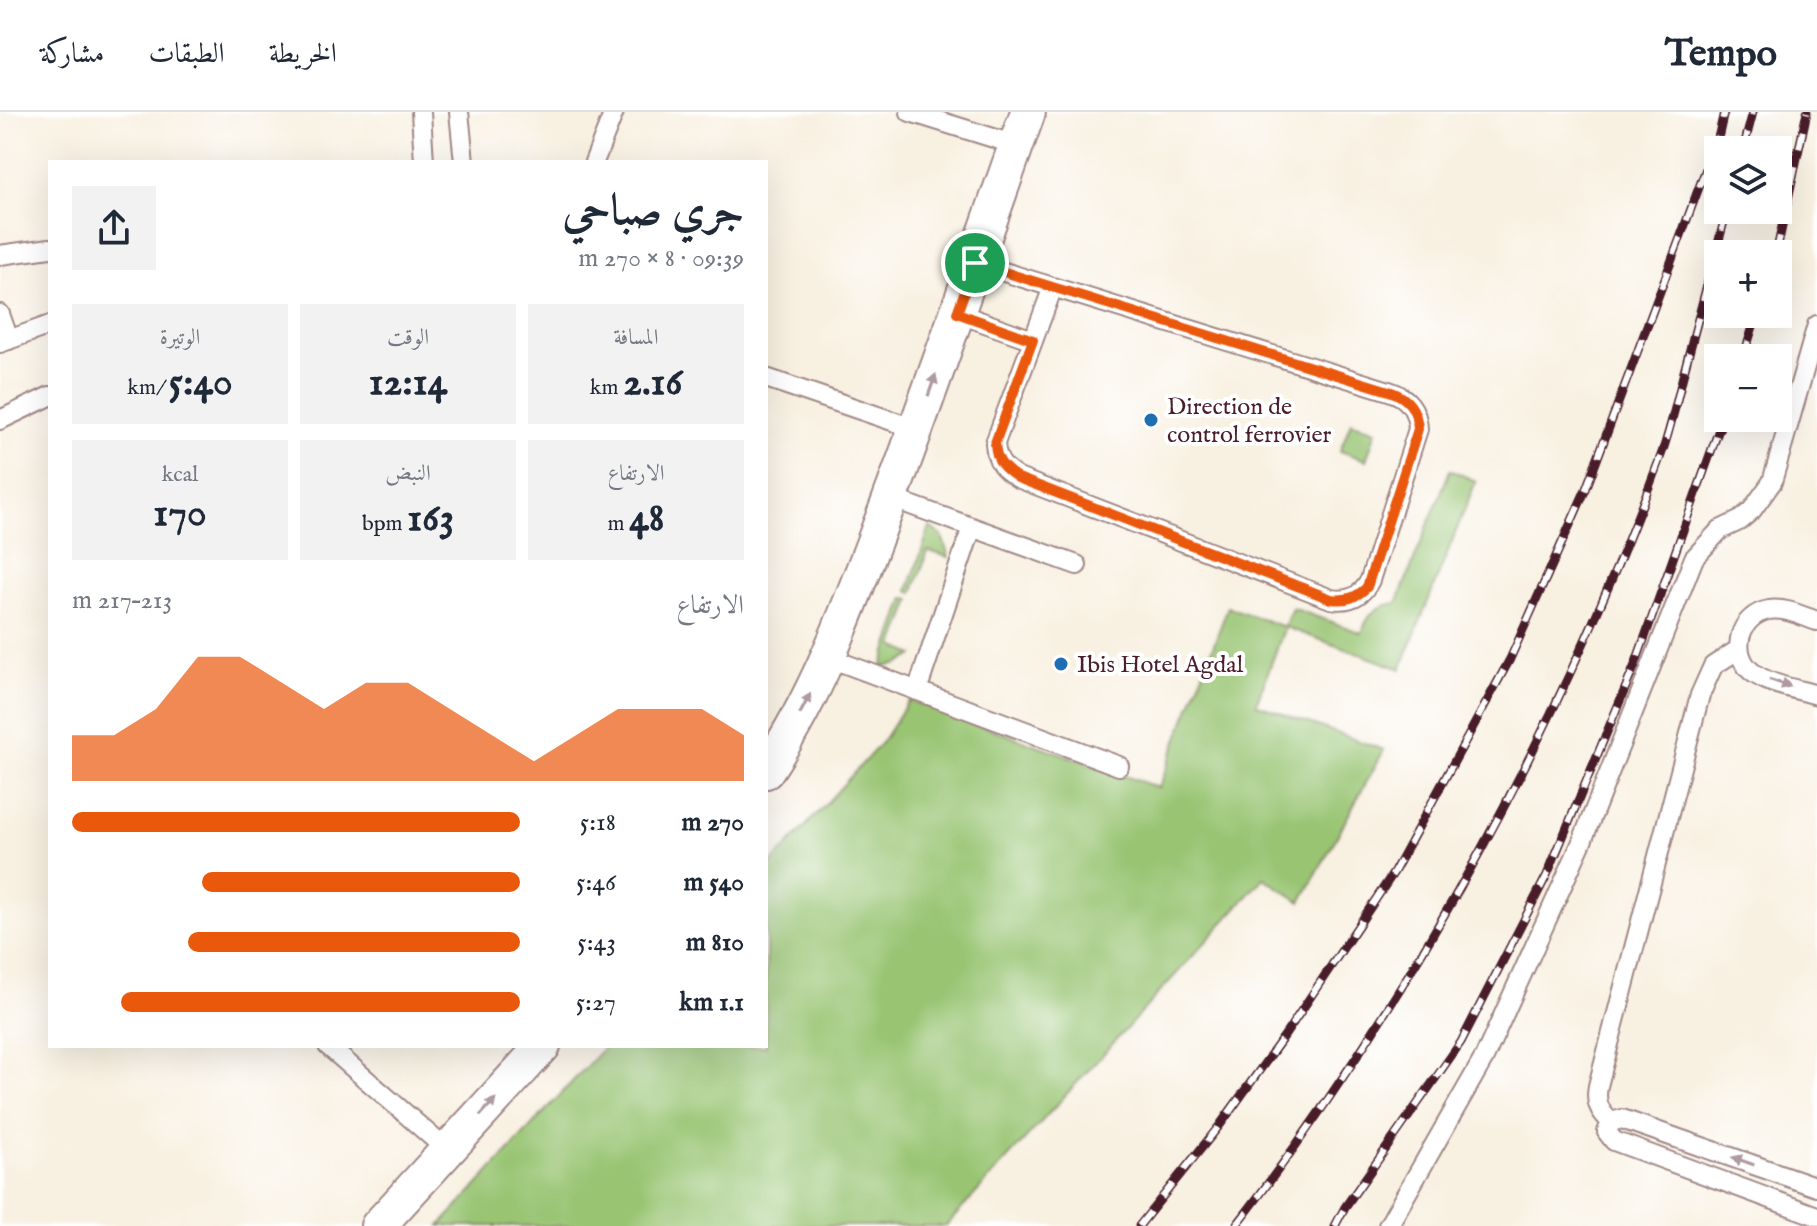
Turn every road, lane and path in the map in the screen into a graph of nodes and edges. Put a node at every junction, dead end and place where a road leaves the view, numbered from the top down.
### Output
1 (421, 112) edge
2 (459, 112) edge
3 (614, 112) edge
4 (910, 112) edge
5 (1028, 112) edge
6 (1016, 145) junction
7 (424, 160) edge
8 (464, 160) edge
9 (595, 160) edge
10 (48, 248) edge
11 (0, 255) edge
12 (975, 263) junction
13 (1053, 287) junction
14 (957, 313) junction
15 (0, 314) edge
16 (1817, 325) edge
17 (48, 326) edge
18 (1033, 340) junction
19 (4, 342) edge
20 (768, 379) edge
21 (48, 397) edge
22 (0, 420) edge
23 (916, 429) junction
24 (891, 498) junction
25 (972, 527) junction
26 (1077, 565) dead end
27 (1817, 621) edge
28 (1739, 649) junction
29 (827, 657) junction
30 (917, 691) junction
31 (1817, 695) edge
32 (1119, 766) dead end
33 (768, 768) edge
34 (330, 1048) edge
35 (541, 1048) edge
36 (1611, 1122) junction
37 (448, 1151) junction
38 (1817, 1187) edge
39 (1817, 1216) edge
40 (378, 1226) edge
41 (1388, 1226) edge

1 - 7 lane
2 - 8 lane
3 - 9 lane
4 - 6 lane
5 - 6 street
6 - 12 street
10 - 11 lane
12 - 13 lane
12 - 14 street
13 - 18 lane
13 - 18 lane
14 - 18 lane
23 -> 14 street
15 - 19 lane
16 - 41 lane
17 - 19 lane
20 - 23 lane
21 - 22 lane
23 - 24 street
24 - 25 lane
24 - 29 street
25 - 26 lane
25 - 30 lane
27 - 28 lane
28 -> 31 lane
28 - 36 lane
29 - 30 lane
33 -> 29 street
30 - 32 lane
34 - 37 lane
37 -> 35 street
38 -> 36 lane
36 - 39 lane
37 - 40 street

